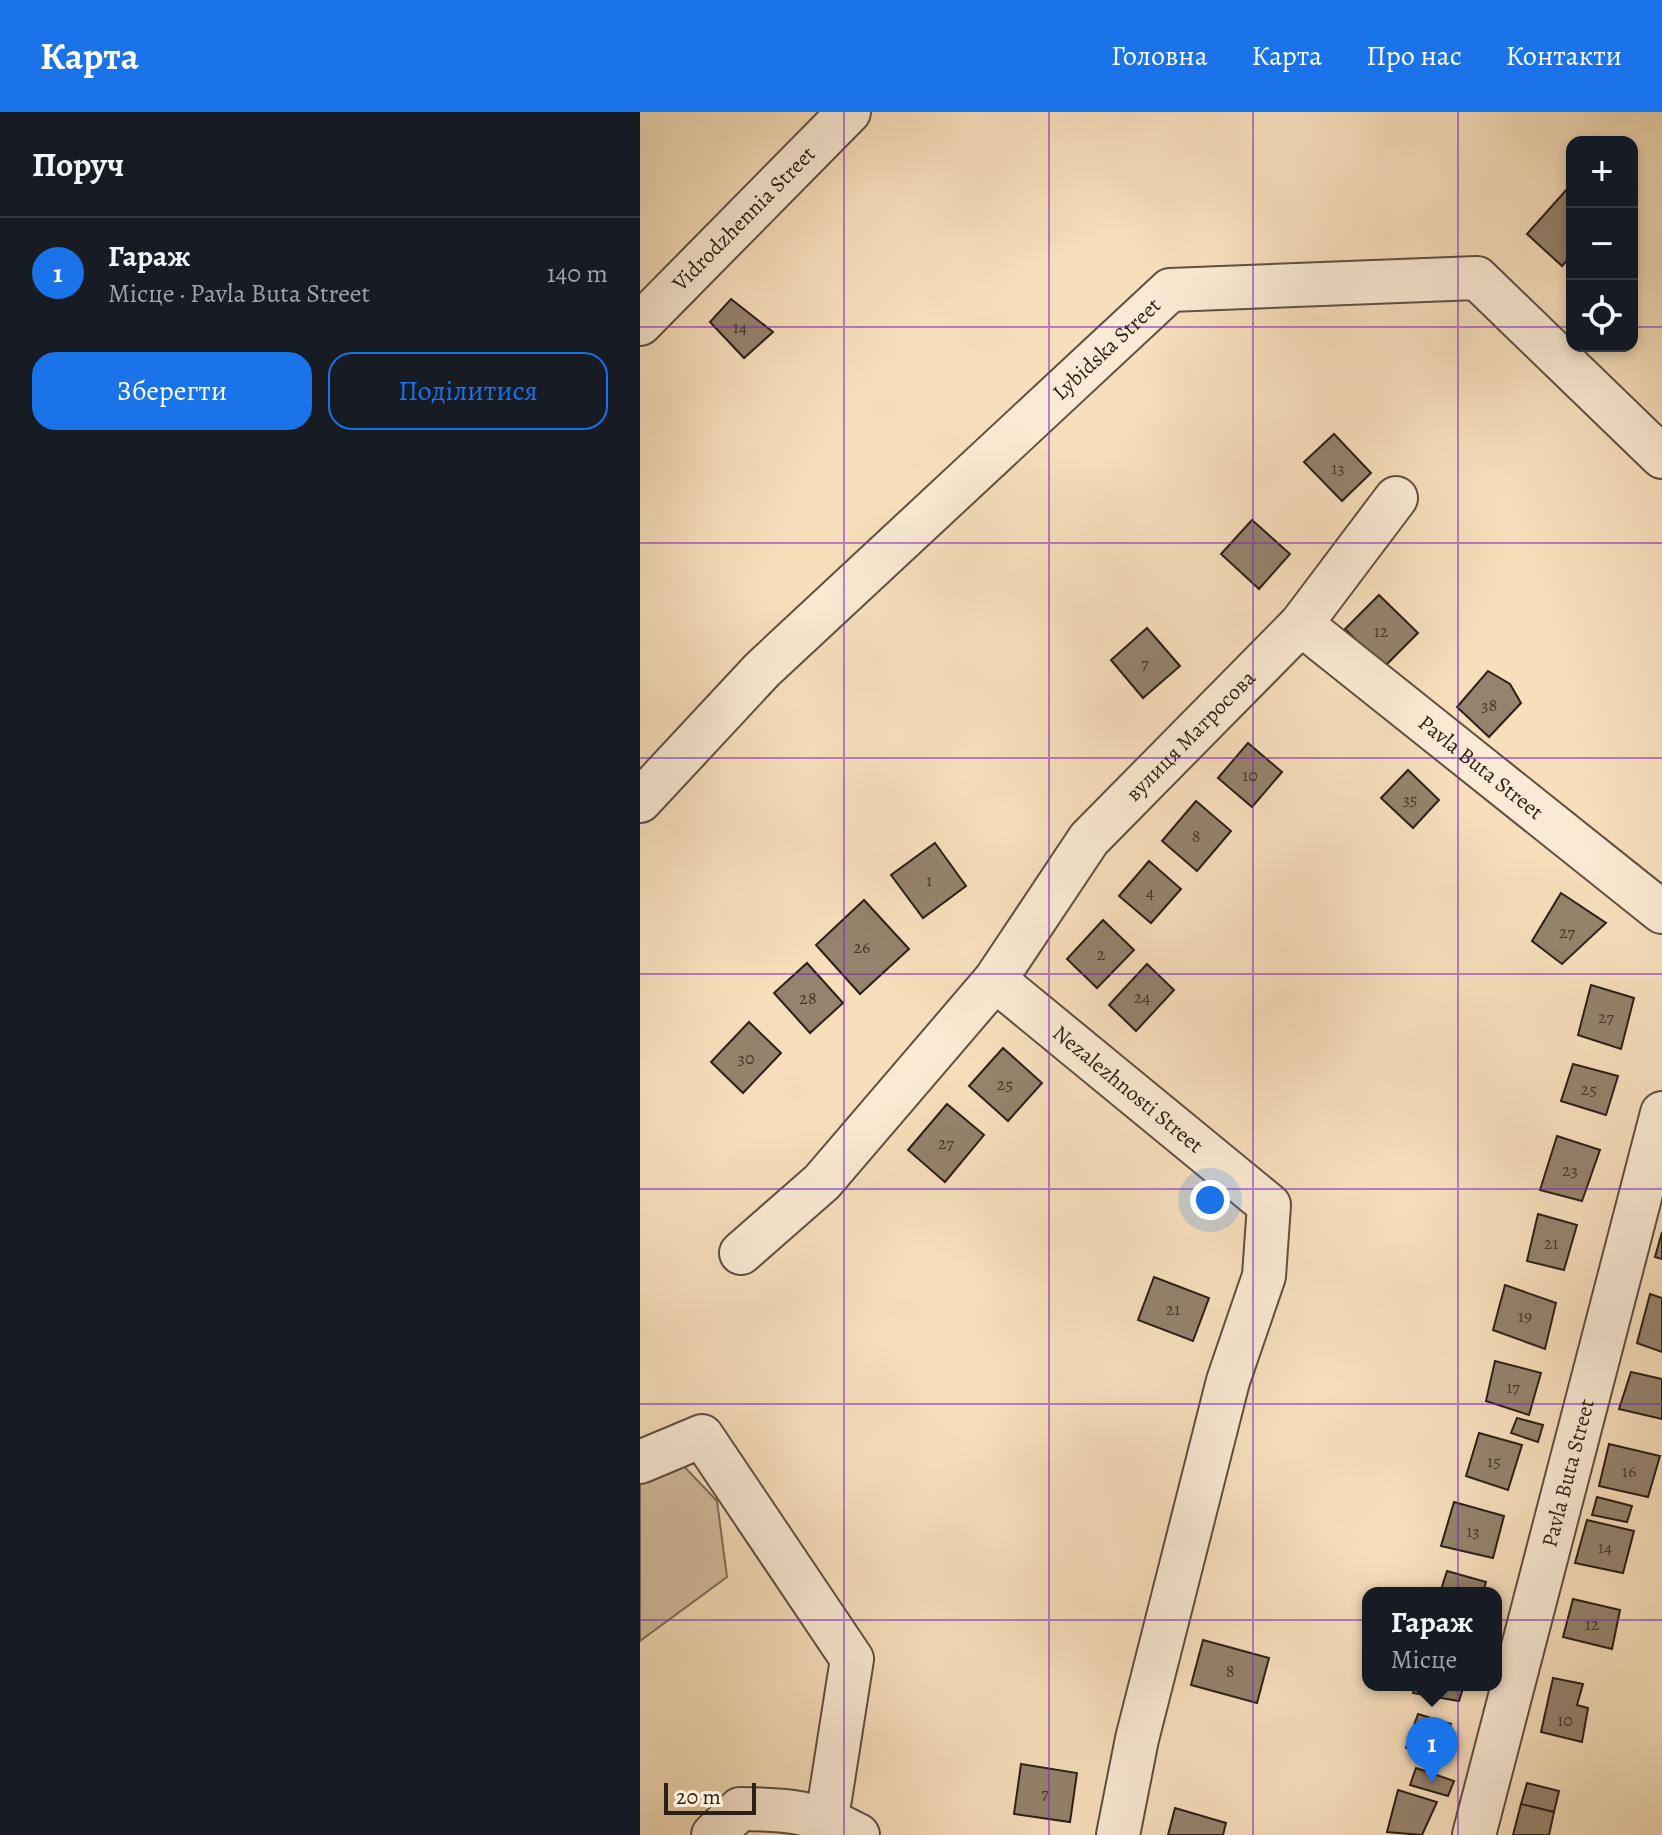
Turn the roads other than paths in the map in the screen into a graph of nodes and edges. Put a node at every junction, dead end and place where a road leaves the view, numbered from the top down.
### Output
1 (849, 112) edge
2 (640, 324) edge
3 (1662, 457) edge
4 (1396, 498) dead end
5 (1301, 624) junction
6 (640, 801) edge
7 (1662, 912) edge
8 (995, 980) junction
9 (1662, 1113) edge
10 (741, 1253) dead end
11 (640, 1462) edge
12 (843, 1827) edge
13 (713, 1835) edge
14 (1118, 1835) edge
15 (1474, 1835) edge

1 - 2 street, Vidrodzhennia Street
3 - 6 street, Lybidska Street
4 - 5 street, вулиця Матросова
5 - 7 street, Pavla Buta Street
5 - 8 street, вулиця Матросова
8 - 10 street
8 - 14 street, Nezalezhnosti Street
9 - 15 street, Pavla Buta Street
11 - 12 street
12 - 13 street

